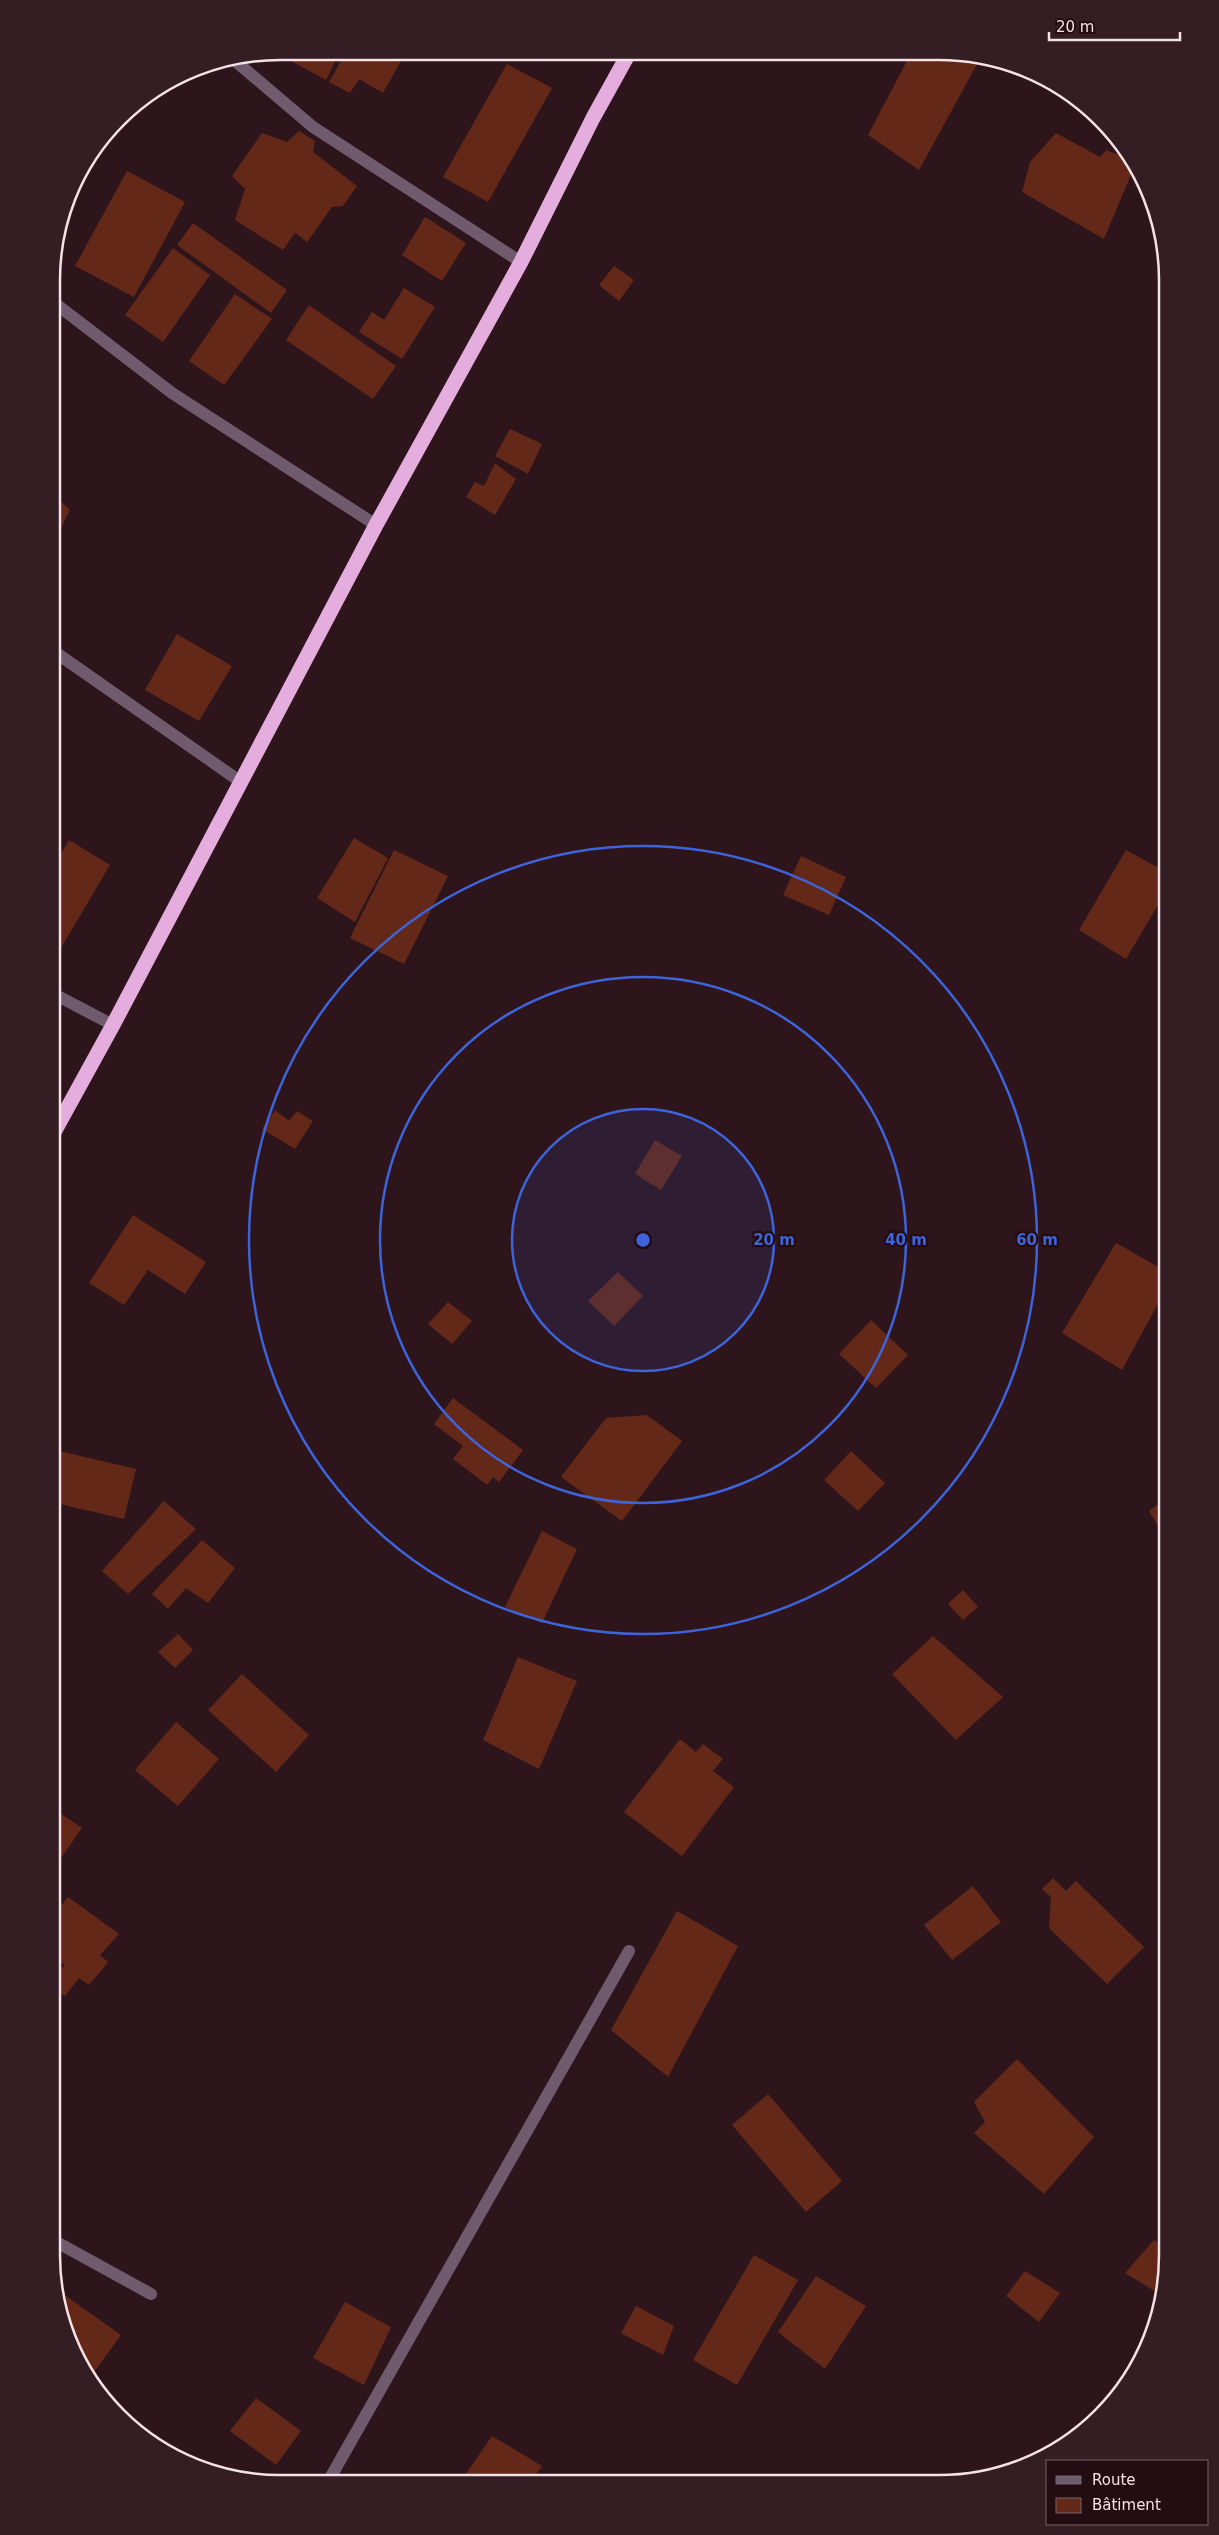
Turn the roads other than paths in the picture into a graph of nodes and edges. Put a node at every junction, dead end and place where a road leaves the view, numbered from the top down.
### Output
1 (626, 60) edge
2 (238, 64) edge
3 (521, 262) junction
4 (60, 307) edge
5 (376, 525) junction
6 (60, 656) edge
7 (241, 782) junction
8 (60, 997) edge
9 (113, 1026) junction
10 (60, 1122) edge
11 (629, 1951) dead end
12 (60, 2244) edge
13 (151, 2294) dead end
14 (332, 2475) edge

1 - 3 highway
2 - 3 street
3 - 5 highway
4 - 5 street
5 - 7 highway
6 - 7 street
7 - 9 highway
8 - 9 street
9 - 10 highway
11 - 14 street
12 - 13 street

